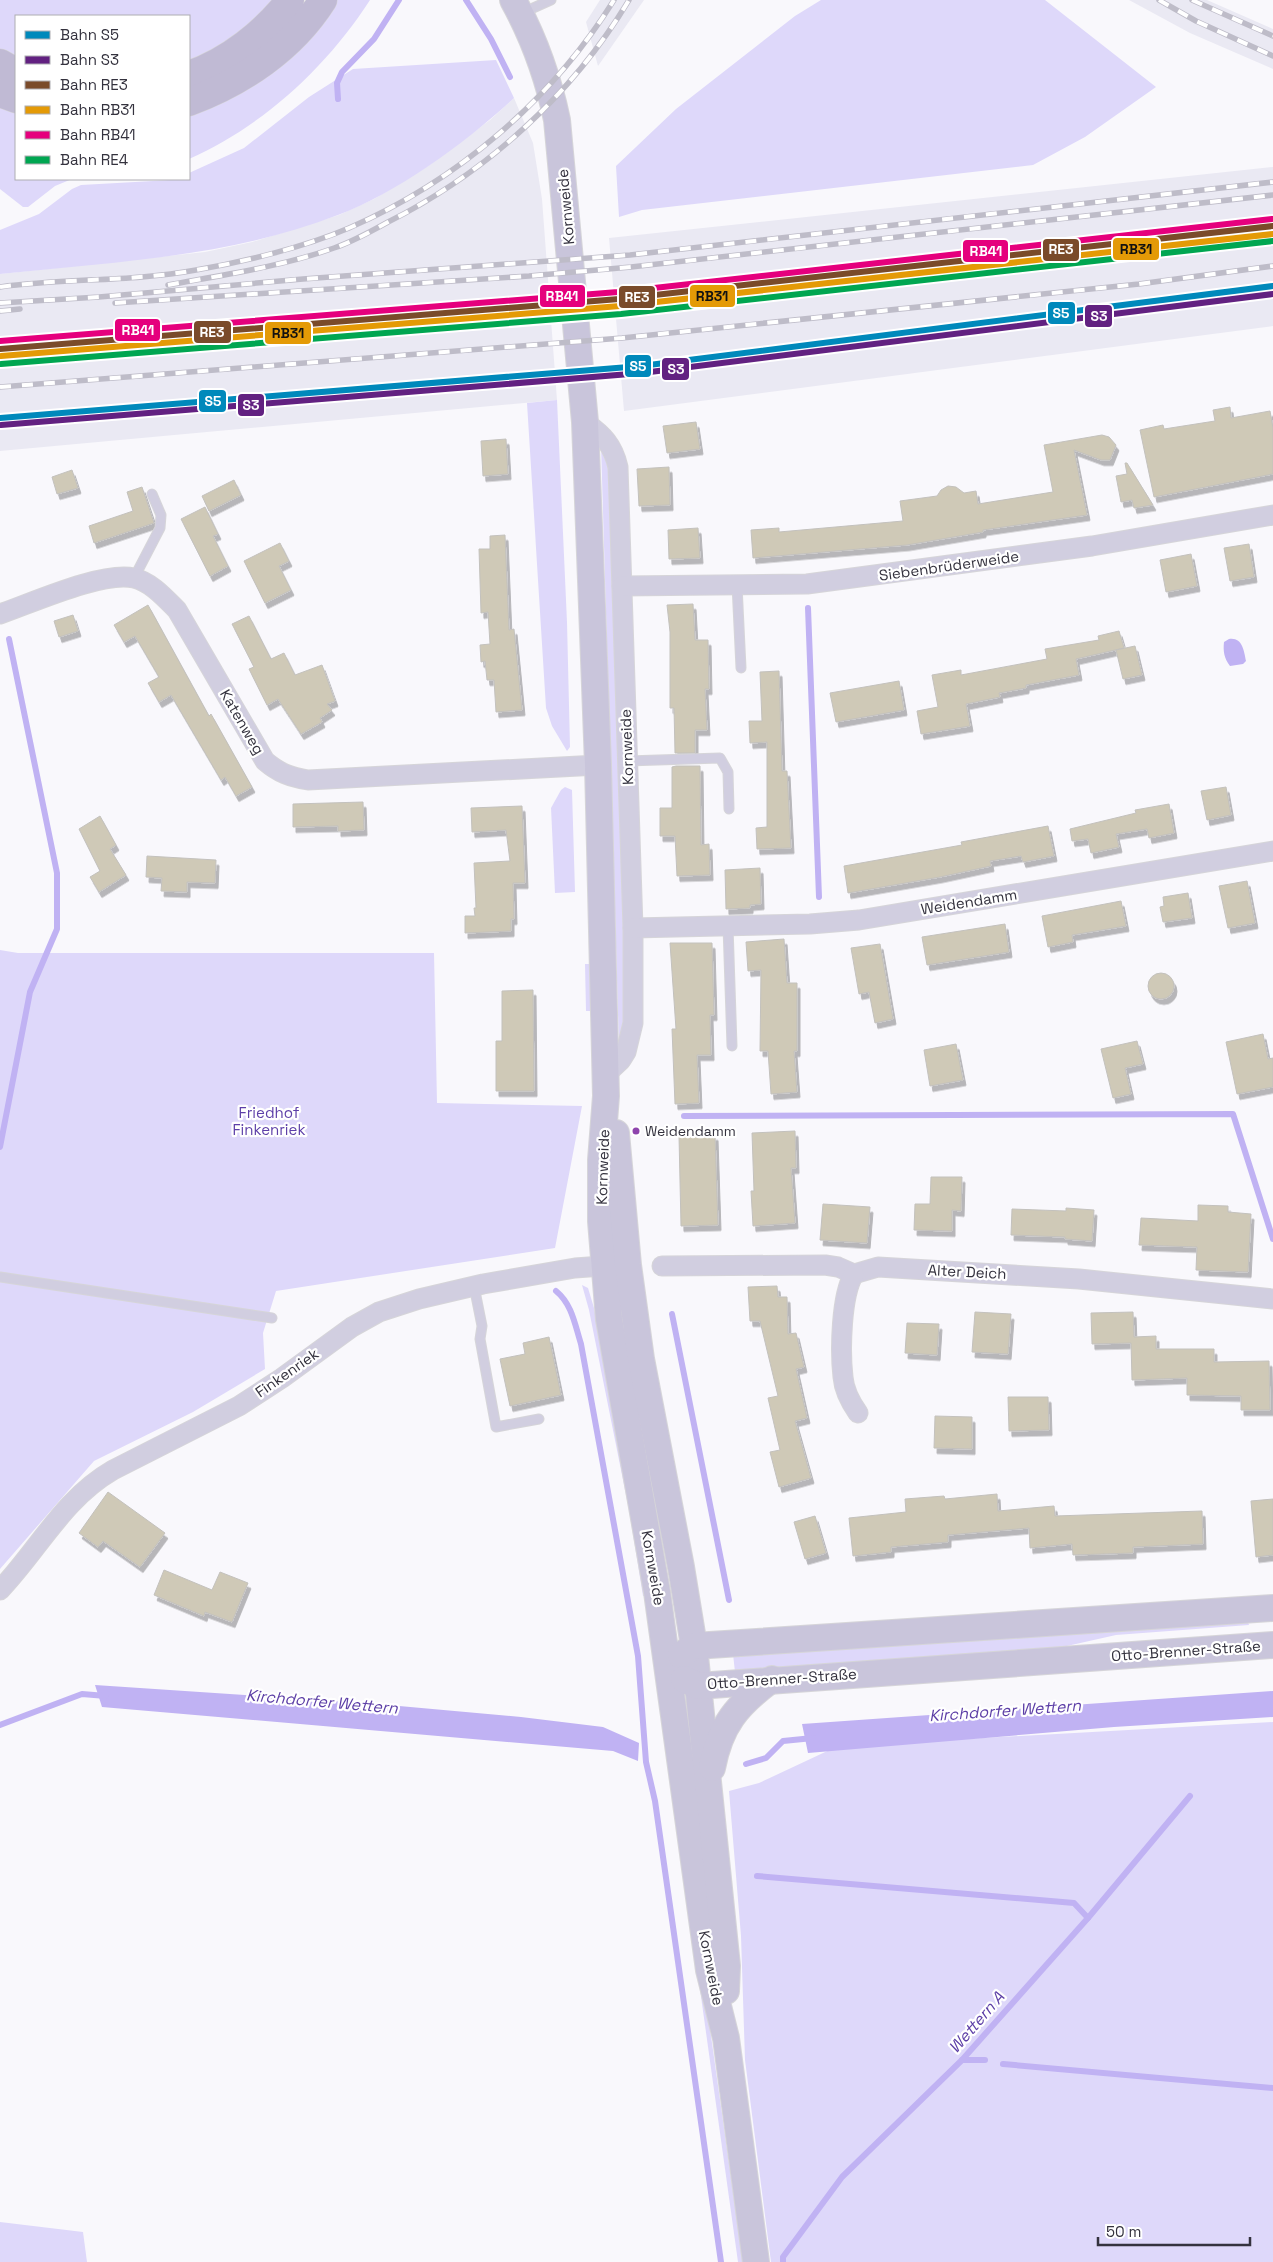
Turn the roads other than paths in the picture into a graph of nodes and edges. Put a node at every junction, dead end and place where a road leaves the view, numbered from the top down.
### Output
1 (290, 0) edge
2 (322, 0) edge
3 (551, 0) edge
4 (517, 7) edge
5 (0, 64) edge
6 (15, 72) edge
7 (190, 74) edge
8 (0, 93) edge
9 (15, 99) edge
10 (190, 102) edge
11 (585, 422) junction
12 (152, 494) dead end
13 (1273, 515) edge
14 (134, 578) junction
15 (737, 585) junction
16 (622, 586) junction
17 (0, 614) edge
18 (742, 668) dead end
19 (627, 761) junction
20 (598, 765) junction
21 (729, 809) dead end
22 (1273, 852) edge
23 (728, 926) junction
24 (632, 928) junction
25 (732, 1046) dead end
26 (606, 1085) junction
27 (616, 1265) junction
28 (662, 1266) dead end
29 (854, 1274) junction
30 (0, 1276) edge
31 (474, 1286) junction
32 (1273, 1299) edge
33 (272, 1318) dead end
34 (858, 1413) dead end
35 (538, 1419) dead end
36 (0, 1590) edge
37 (1273, 1608) edge
38 (694, 1646) junction
39 (1273, 1646) edge
40 (669, 1669) junction
41 (772, 1679) junction
42 (698, 1686) junction
43 (708, 1789) junction
44 (726, 2038) junction
45 (756, 2262) edge

1 - 7 highway
2 - 10 highway
3 - 4 lane
4 - 11 main road, Kornweide
5 - 6 highway
8 - 9 highway
11 - 16 street, Kornweide
11 - 20 main road, Kornweide
12 - 14 lane
13 - 15 street, Siebenbrüderweide
14 - 17 street, Katenweg
14 - 20 street, Katenweg
15 - 16 street, Siebenbrüderweide
15 - 18 lane
16 - 19 street, Kornweide
19 - 21 lane
19 - 24 street, Kornweide
20 - 26 main road, Kornweide
22 - 23 street, Weidendamm
23 - 24 street, Weidendamm
23 - 25 lane
24 - 26 street, Kornweide
26 - 27 main road, Kornweide
27 - 31 street, Finkenriek
27 - 38 main road, Kornweide
27 - 40 main road, Kornweide
28 - 29 street
29 - 32 street, Alter Deich
29 - 34 street
30 - 33 lane
31 - 35 lane
31 - 36 street, Finkenriek
37 - 38 main road
38 - 40 main road
38 - 42 main road, Kornweide
39 - 41 main road, Otto-Brenner-Straße
40 - 42 main road, Otto-Brenner-Straße
40 - 44 main road, Kornweide
41 - 42 main road, Otto-Brenner-Straße
41 - 43 main road
42 - 43 main road, Kornweide
43 - 44 main road, Kornweide
44 - 45 main road, Kornweide

